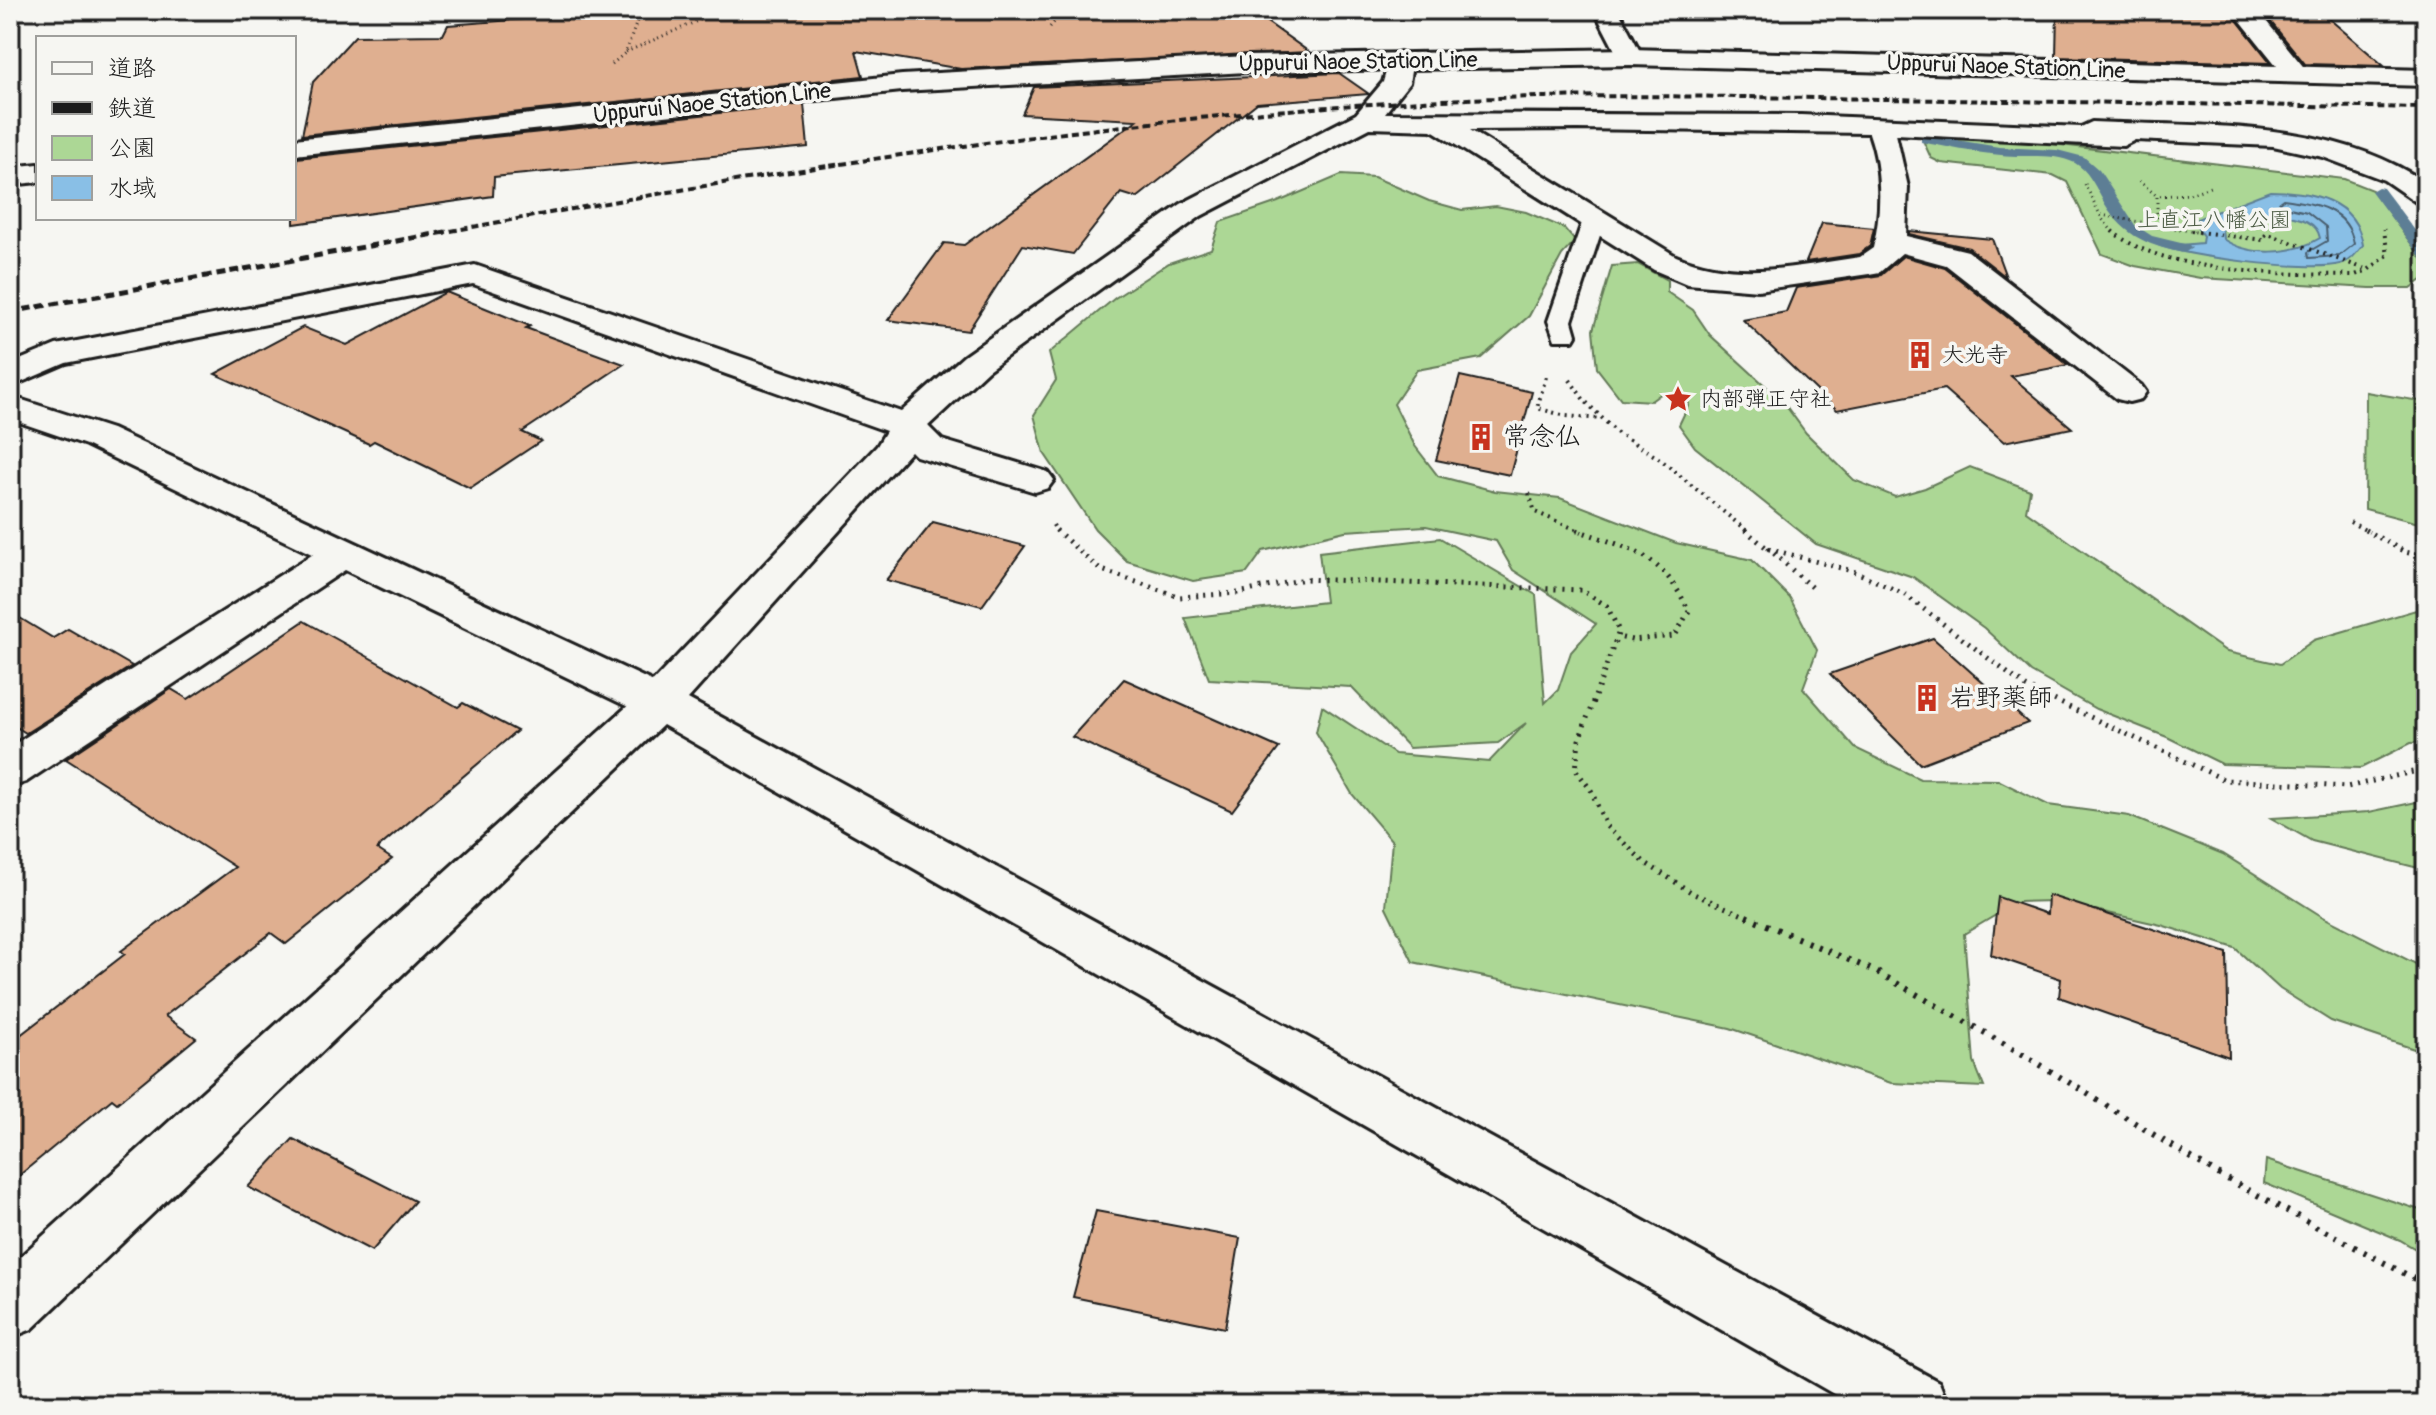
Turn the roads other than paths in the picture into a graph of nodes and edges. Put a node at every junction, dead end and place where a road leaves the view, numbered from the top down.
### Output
1 (1606, 10) edge
2 (2244, 10) edge
3 (1630, 57) junction
4 (1400, 60) junction
5 (2298, 76) junction
6 (2426, 78) edge
7 (1365, 120) junction
8 (1441, 124) junction
9 (1879, 125) junction
10 (1989, 128) junction
11 (2123, 138) dead end
12 (296, 147) edge
13 (36, 173) edge
14 (10, 176) edge
15 (2426, 196) edge
16 (1594, 220) junction
17 (1890, 241) junction
18 (1563, 340) road end
19 (10, 377) edge
20 (2129, 392) dead end
21 (10, 407) edge
22 (907, 426) junction
23 (1035, 480) road end
24 (340, 555) junction
25 (659, 703) junction
26 (10, 770) edge
27 (10, 1307) edge
28 (1916, 1405) edge

1 - 3 street
2 - 5 street
3 - 4 street, Uppurui Naoe Station Line
3 - 5 street, Uppurui Naoe Station Line
4 - 7 street
4 - 12 street, Uppurui Naoe Station Line
5 - 6 street, Uppurui Naoe Station Line
7 - 8 street
7 - 22 street
8 - 9 street
8 - 16 street
9 - 10 street
9 - 17 street
10 - 11 street
10 - 15 street
13 - 14 street
16 - 17 street
16 - 18 lane
17 - 20 street
19 - 22 street
21 - 24 street
22 - 23 street
22 - 25 street
24 - 25 street
24 - 26 street
25 - 27 street
25 - 28 street

